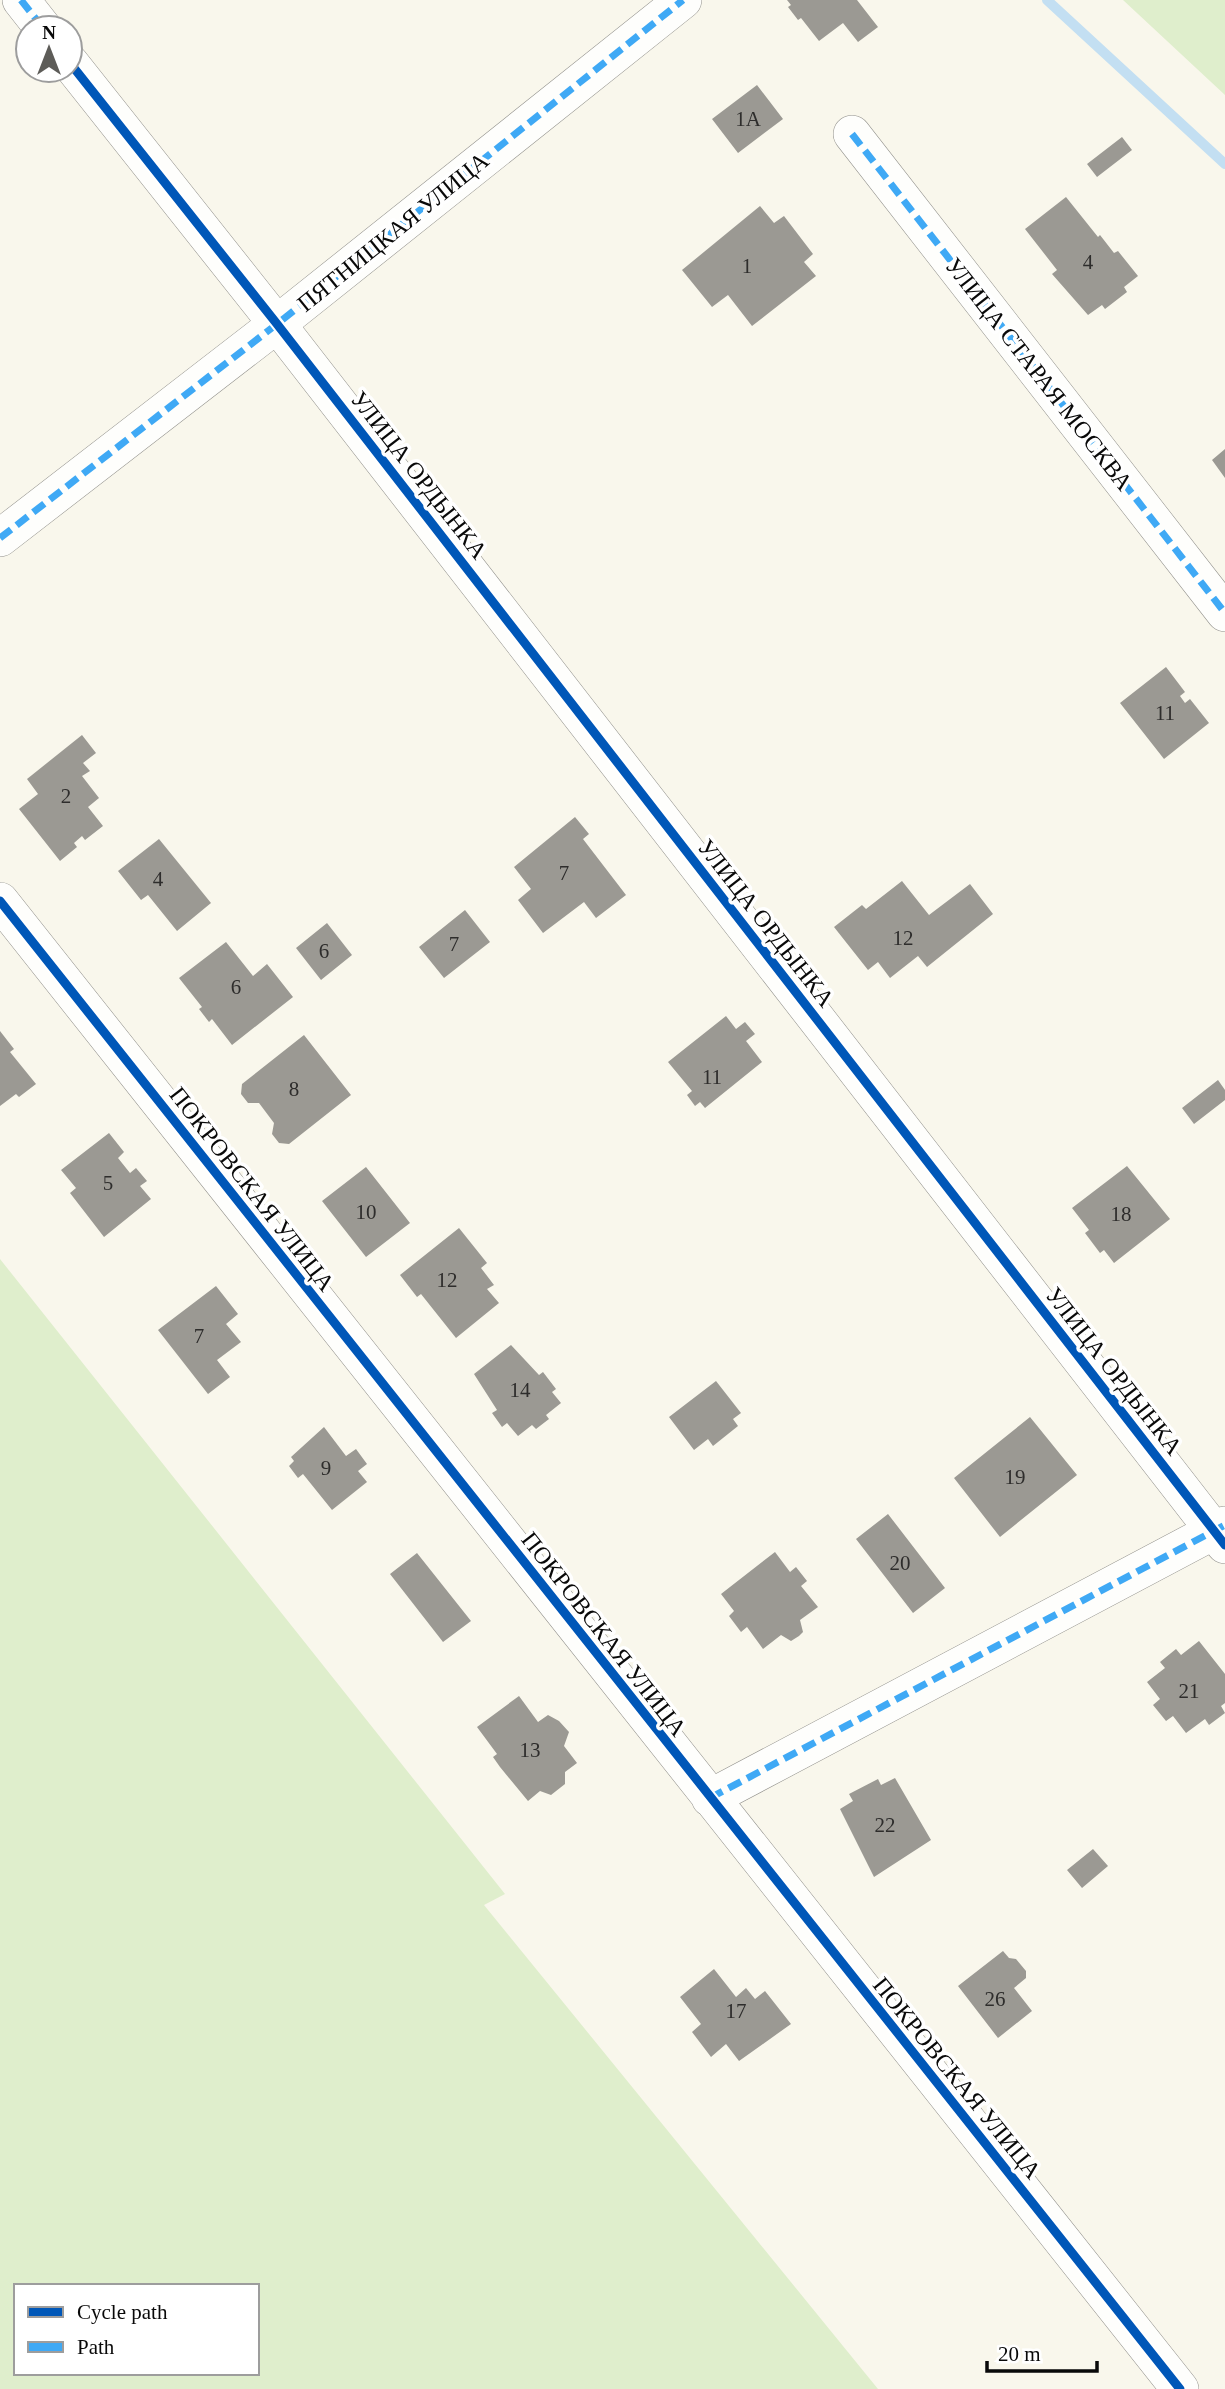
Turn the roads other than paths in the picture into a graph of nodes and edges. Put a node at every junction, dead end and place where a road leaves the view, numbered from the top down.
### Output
1 (20, 0) edge
2 (683, 0) edge
3 (32, 14) edge
4 (84, 80) edge
5 (852, 134) dead end
6 (277, 324) junction
7 (0, 538) edge
8 (1225, 613) edge
9 (0, 901) edge
10 (1221, 1533) edge
11 (710, 1798) junction
12 (1180, 2389) edge

1 - 3 street
2 - 6 street, ПЯТНИЦКАЯ УЛИЦА
4 - 6 street, УЛИЦА ОРДЫНКА
5 - 8 street, УЛИЦА СТАРАЯ МОСКВА
6 - 7 street, ПЯТНИЦКАЯ УЛИЦА
6 - 10 street, УЛИЦА ОРДЫНКА
9 - 11 street, ПОКРОВСКАЯ УЛИЦА
10 - 11 street
11 - 12 street, ПОКРОВСКАЯ УЛИЦА

